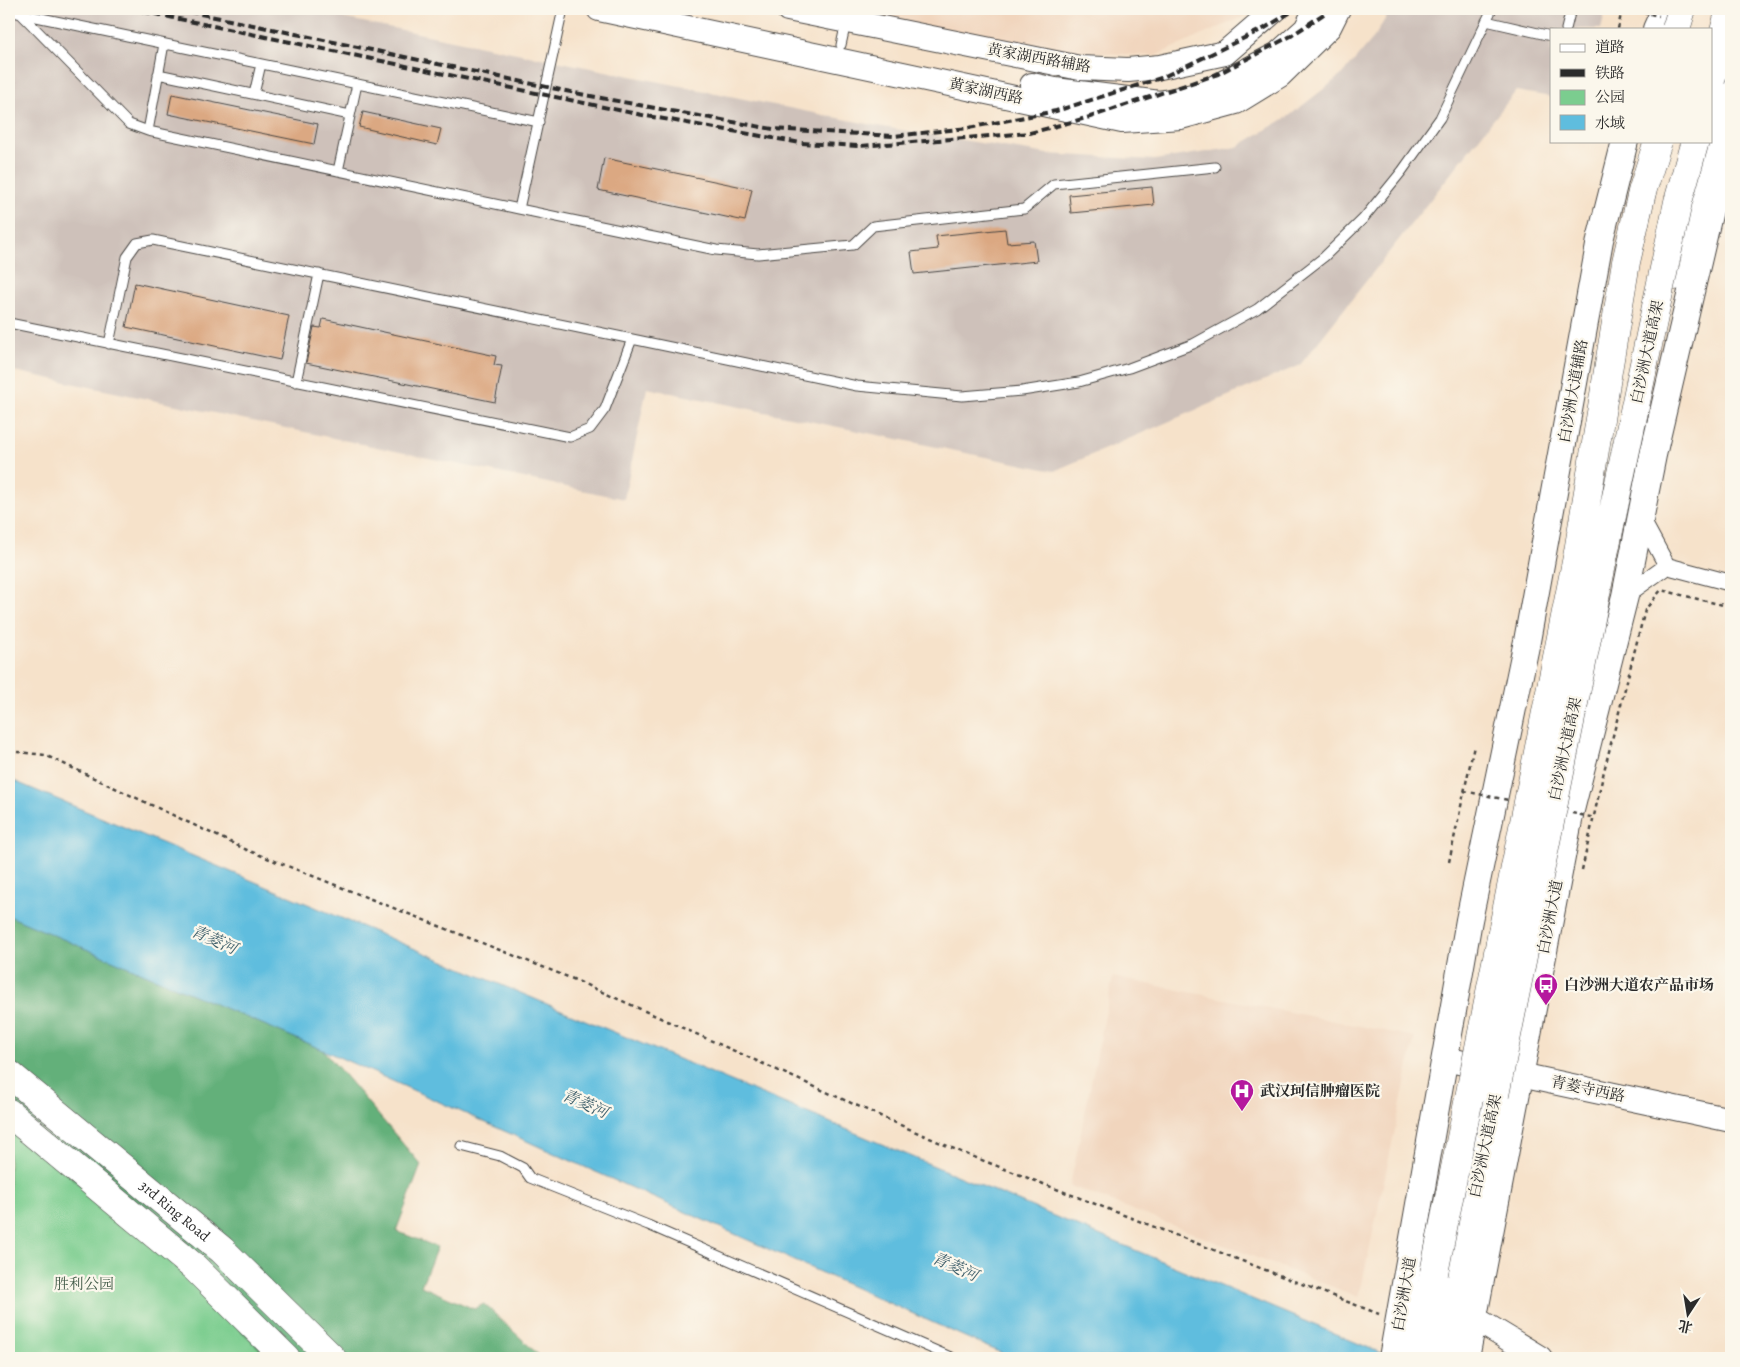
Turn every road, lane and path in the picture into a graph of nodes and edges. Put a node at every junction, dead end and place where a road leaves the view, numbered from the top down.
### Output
1 (563, 9) edge
2 (599, 9) edge
3 (669, 9) edge
4 (788, 9) edge
5 (1276, 9) edge
6 (1316, 9) edge
7 (1338, 9) edge
8 (1492, 9) edge
9 (1571, 9) edge
10 (1622, 9) edge
11 (1665, 9) edge
12 (1682, 9) edge
13 (1698, 9) edge
14 (1730, 9) edge
15 (9, 11) edge
16 (21, 14) junction
17 (848, 15) edge
18 (1486, 21) junction
19 (1566, 28) edge
20 (1618, 28) edge
21 (1656, 28) edge
22 (1676, 28) edge
23 (1692, 28) edge
24 (1550, 36) edge
25 (164, 44) junction
26 (841, 46) junction
27 (1731, 54) edge
28 (261, 64) junction
29 (158, 74) junction
30 (1712, 76) edge
31 (357, 84) junction
32 (254, 94) junction
33 (350, 115) junction
34 (1731, 120) edge
35 (538, 122) junction
36 (1712, 128) edge
37 (148, 131) junction
38 (1625, 142) edge
39 (1644, 142) edge
40 (1658, 142) edge
41 (1695, 142) edge
42 (1709, 142) edge
43 (1215, 167) dead end
44 (338, 171) junction
45 (519, 209) junction
46 (1626, 262) junction
47 (319, 274) junction
48 (9, 323) edge
49 (632, 339) junction
50 (108, 344) junction
51 (296, 382) junction
52 (1641, 518) junction
53 (1604, 559) junction
54 (1667, 566) junction
55 (1731, 583) edge
56 (1625, 596) junction
57 (1731, 606) edge
58 (1527, 641) joint
59 (1474, 746) dead end
60 (9, 751) edge
61 (1448, 862) dead end
62 (1581, 872) dead end
63 (1445, 1059) junction
64 (9, 1074) edge
65 (1519, 1075) junction
66 (9, 1113) edge
67 (1731, 1120) edge
68 (461, 1146) dead end
69 (1474, 1318) junction
70 (1396, 1338) edge
71 (286, 1358) edge
72 (332, 1358) edge
73 (954, 1358) edge
74 (1417, 1358) edge
75 (1441, 1358) edge
76 (1466, 1358) edge
77 (1540, 1358) edge

1 - 35 lane
2 - 7 main road, 黄家湖西路
3 - 26 main road, 黄家湖西路
4 - 17 main road, 黄家湖西路辅路
5 - 17 main road, 黄家湖西路辅路
6 - 26 main road, 黄家湖西路
8 - 18 lane
9 - 19 lane
10 - 20 path
11 - 21 main road
12 - 22 highway, bridge
13 - 23 highway
14 - 30 highway, bridge
15 - 16 lane
16 - 25 lane
16 - 37 lane
17 - 26 lane
18 - 24 lane
18 - 49 lane
25 - 28 lane
25 - 29 lane
27 - 36 highway
28 - 31 lane
28 - 32 lane
29 - 32 lane
29 - 37 lane
31 - 33 lane
31 - 35 lane
32 - 33 lane
33 - 44 lane
34 - 52 main road
35 - 45 lane
37 - 44 lane
38 - 58 main road, 白沙洲大道辅路
39 - 46 highway, bridge
40 - 46 highway, 白沙洲大道高架, bridge
41 - 53 highway, 白沙洲大道高架, bridge
42 - 53 highway, bridge
43 - 45 lane
44 - 45 lane
46 - 74 highway, 白沙洲大道高架, bridge
47 - 49 lane
47 - 50 lane
47 - 51 lane
48 - 50 lane
49 - 51 lane
50 - 51 lane
52 - 54 street
52 - 56 main road
53 - 75 highway, 白沙洲大道高架, bridge
54 - 55 street
54 - 56 street
56 - 65 main road, 白沙洲大道
57 - 62 path
58 - 63 main road, 白沙洲大道
59 - 61 path
60 - 70 path
63 - 65 main road, 青菱寺西路
63 - 70 main road, 白沙洲大道
64 - 72 highway, 3rd Ring Road
65 - 67 main road, 青菱寺西路
65 - 69 main road, 白沙洲大道
66 - 71 highway, 3rd Ring Road
68 - 73 lane
69 - 76 main road, 白沙洲大道
69 - 77 main road

